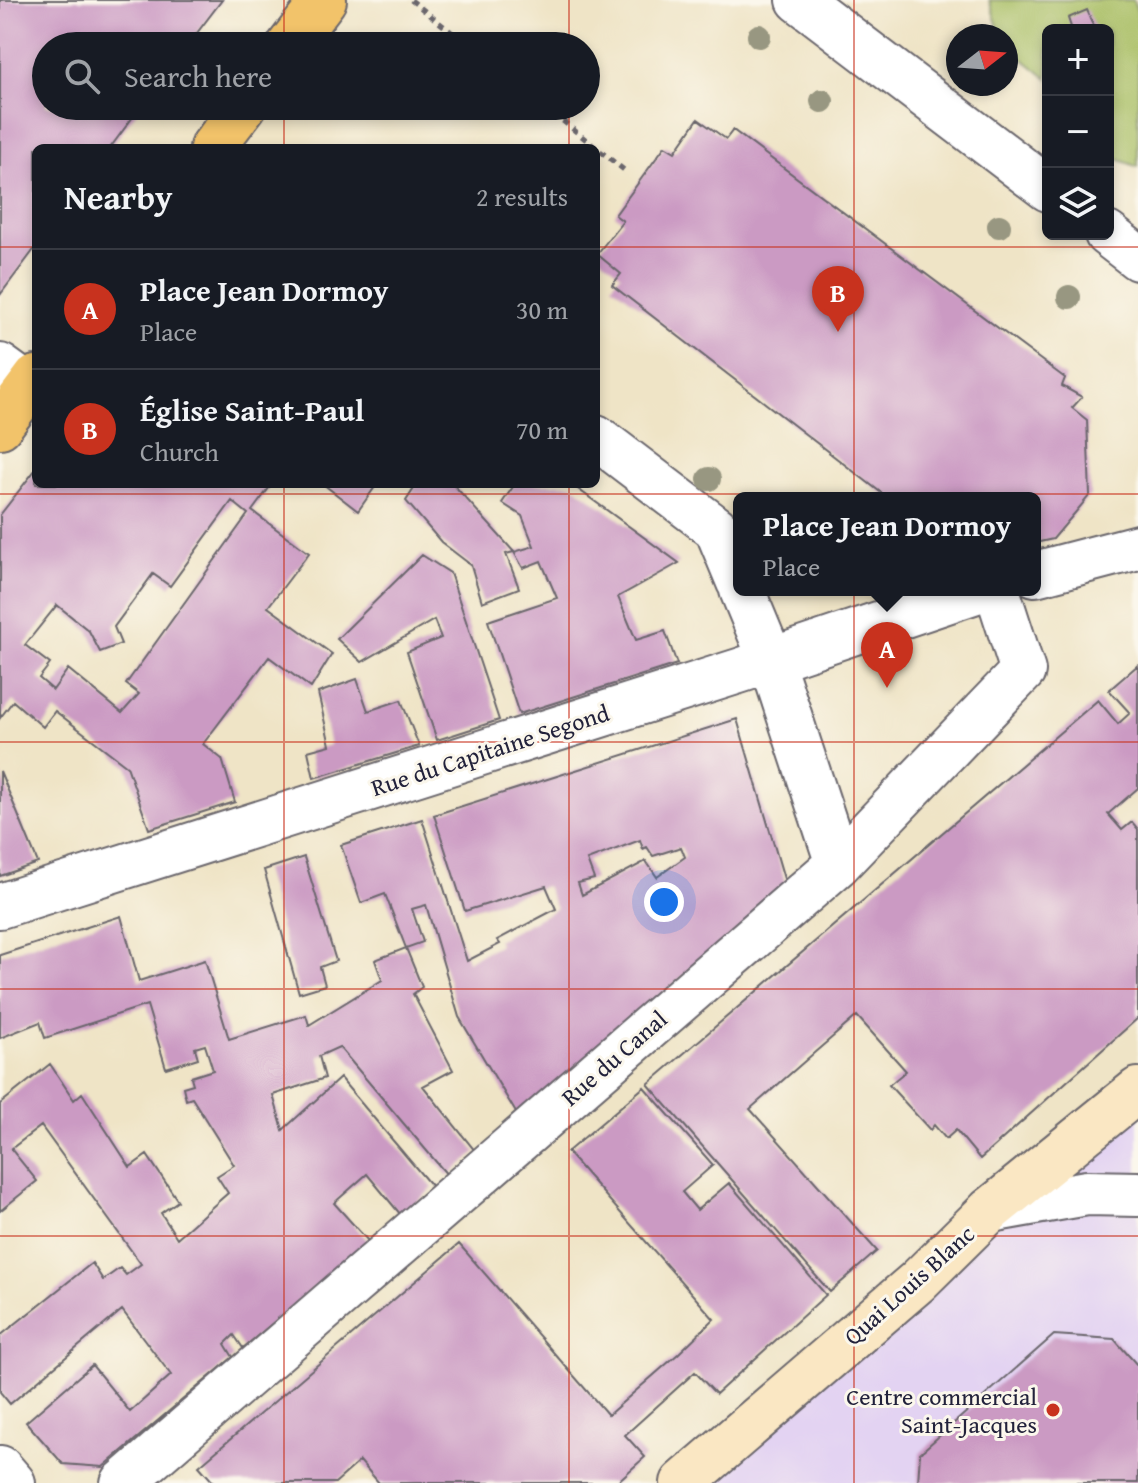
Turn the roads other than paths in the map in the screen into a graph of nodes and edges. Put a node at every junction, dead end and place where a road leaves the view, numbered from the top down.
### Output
1 (324, 0) edge
2 (799, 0) edge
3 (300, 32) edge
4 (233, 120) edge
5 (215, 144) edge
6 (1042, 184) edge
7 (22, 377) edge
8 (0, 426) edge
9 (600, 440) edge
10 (1138, 547) edge
11 (733, 568) edge
12 (1041, 572) edge
13 (744, 596) edge
14 (961, 596) edge
15 (999, 596) edge
16 (771, 660) junction
17 (838, 864) junction
18 (0, 906) edge
19 (1138, 1090) edge
20 (1138, 1194) edge
21 (990, 1210) junction
22 (0, 1468) edge
23 (13, 1483) edge
24 (123, 1483) edge
25 (683, 1483) edge

1 - 3 main road
2 - 6 street
4 - 5 main road
7 - 8 main road
9 - 11 street
10 - 12 street
13 - 16 street
14 - 16 street, Rue du Capitaine Segond
15 - 17 street, Rue du Canal
16 - 17 street
16 - 18 street, Rue du Capitaine Segond
17 - 24 street, Rue du Canal
19 - 21 main road, Quai Louis Blanc
20 - 21 street
21 - 25 main road, Quai Louis Blanc
22 - 23 street

